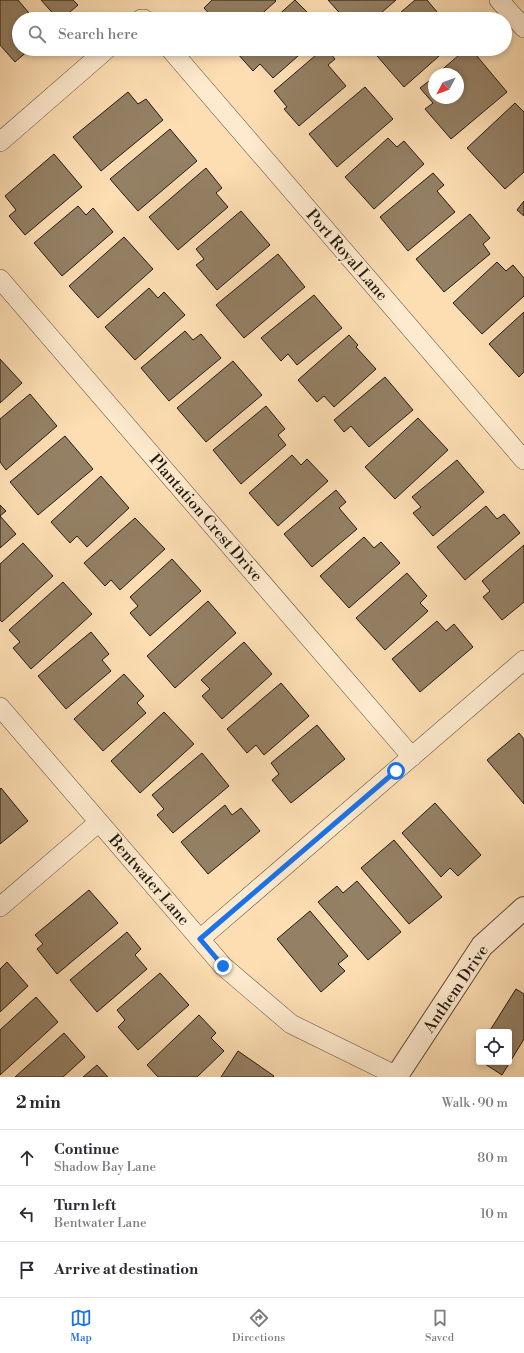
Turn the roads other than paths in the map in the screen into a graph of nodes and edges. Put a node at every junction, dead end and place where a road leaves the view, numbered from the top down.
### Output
1 (499, 0) edge
2 (510, 12) edge
3 (512, 15) edge
4 (524, 28) edge
5 (99, 56) edge
6 (176, 56) edge
7 (0, 142) edge
8 (0, 279) edge
9 (524, 460) edge
10 (524, 660) edge
11 (0, 707) edge
12 (412, 757) junction
13 (99, 822) junction
14 (0, 907) edge
15 (524, 908) edge
16 (200, 939) junction
17 (397, 1077) edge

1 - 2 street
3 - 4 street
5 - 7 street
6 - 9 street, Port Royal Lane
8 - 12 street, Plantation Crest Drive
10 - 12 street
11 - 13 street, Bentwater Lane
12 - 16 street
13 - 14 street
13 - 16 street, Bentwater Lane
15 - 17 street, Anthem Drive
16 - 17 street, Bentwater Lane

